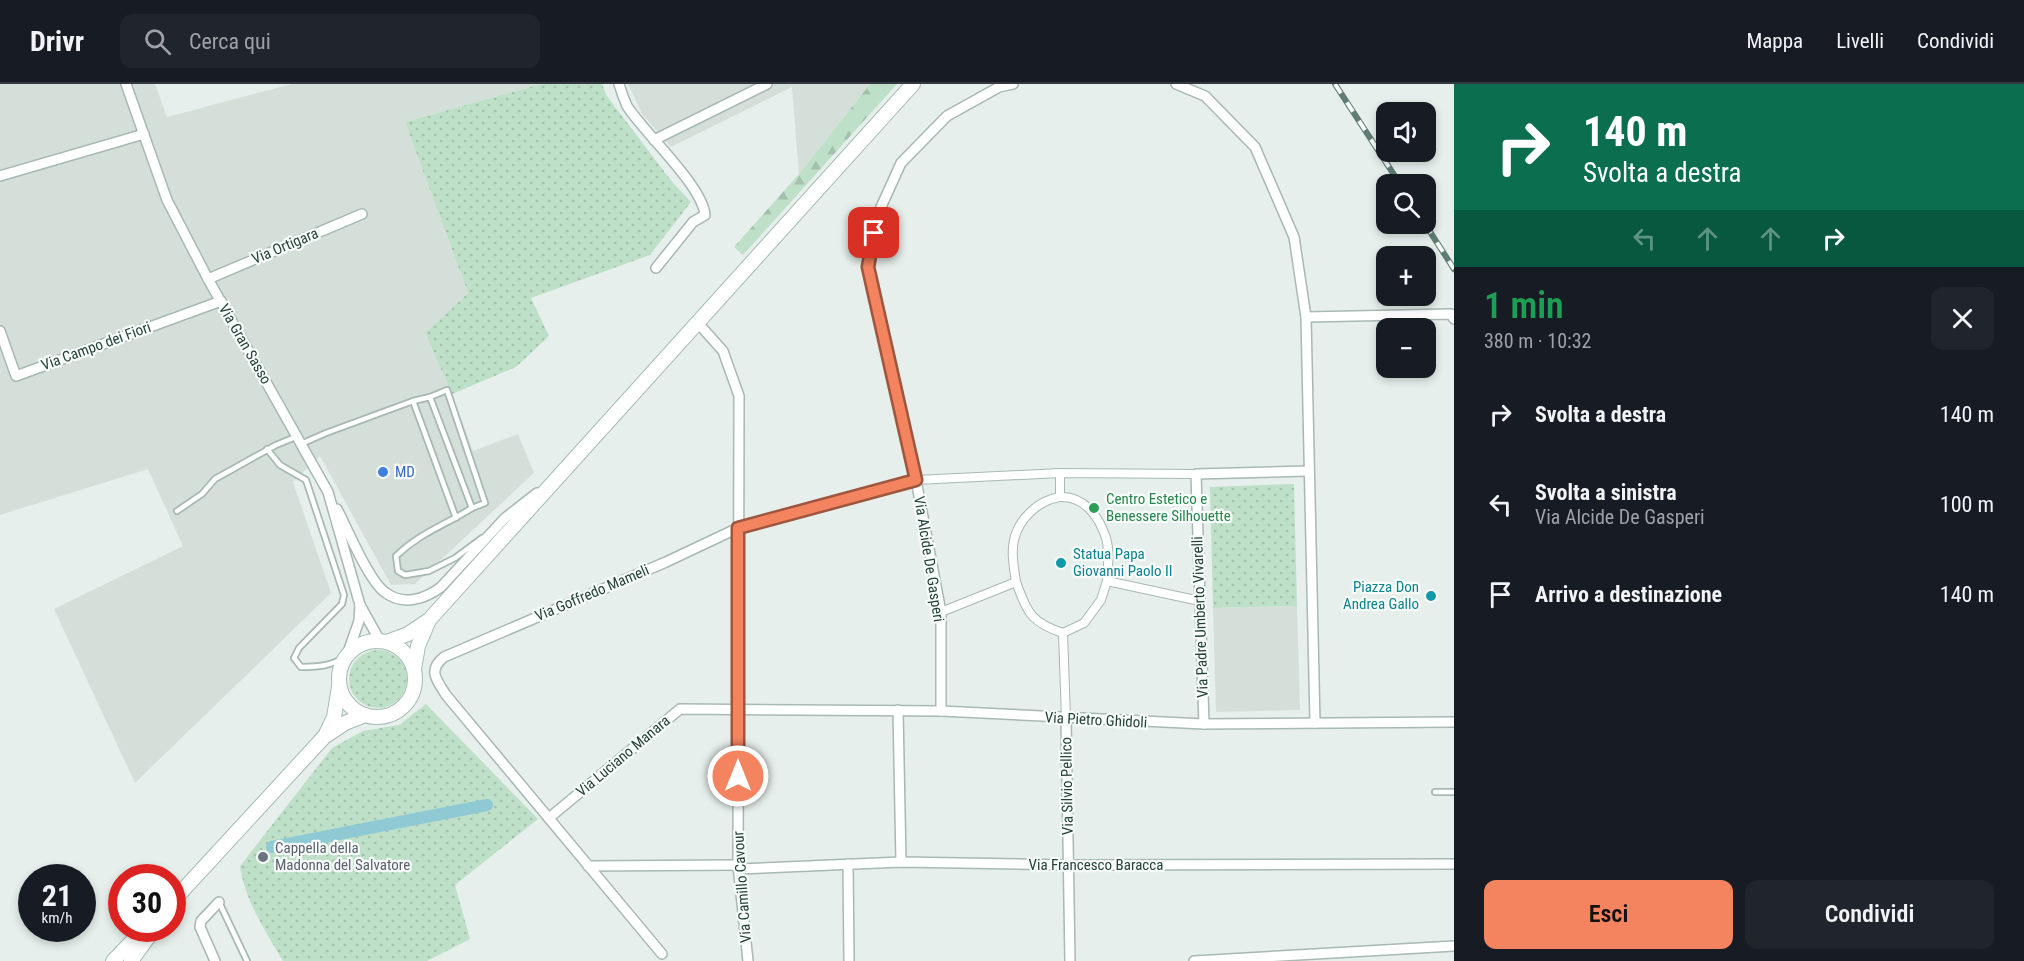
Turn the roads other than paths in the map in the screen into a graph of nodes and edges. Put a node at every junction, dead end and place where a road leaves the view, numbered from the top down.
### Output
1 (126, 84) edge
2 (619, 84) edge
3 (767, 84) edge
4 (913, 84) edge
5 (1013, 84) edge
6 (1176, 84) edge
7 (144, 135) junction
8 (654, 140) junction
9 (0, 176) edge
10 (362, 214) dead end
11 (656, 268) dead end
12 (208, 279) junction
13 (221, 301) junction
14 (1306, 317) junction
15 (1452, 317) edge
16 (697, 322) junction
17 (0, 331) edge
18 (430, 397) junction
19 (413, 401) junction
20 (300, 440) junction
21 (267, 449) junction
22 (1308, 471) junction
23 (1060, 473) junction
24 (1196, 474) junction
25 (916, 480) junction
26 (553, 481) junction
27 (328, 492) junction
28 (1060, 497) junction
29 (472, 508) junction
30 (177, 511) dead end
31 (456, 518) junction
32 (496, 528) junction
33 (738, 528) junction
34 (1107, 581) junction
35 (1016, 582) junction
36 (1200, 601) junction
37 (360, 605) junction
38 (941, 612) junction
39 (429, 620) junction
40 (1063, 633) junction
41 (384, 641) junction
42 (347, 655) junction
43 (414, 669) junction
44 (339, 685) junction
45 (739, 709) junction
46 (898, 710) junction
47 (941, 711) junction
48 (365, 715) junction
49 (1066, 718) junction
50 (1454, 722) edge
51 (1315, 723) junction
52 (1204, 724) junction
53 (324, 737) junction
54 (1435, 792) dead end
55 (1454, 792) edge
56 (549, 818) junction
57 (901, 862) junction
58 (848, 864) junction
59 (1454, 864) edge
60 (1068, 865) junction
61 (588, 866) junction
62 (738, 867) junction
63 (186, 888) edge
64 (219, 902) joint
65 (131, 942) edge
66 (144, 942) edge
67 (1454, 946) edge
68 (662, 954) dead end
69 (113, 961) edge
70 (130, 961) edge
71 (215, 961) edge
72 (247, 961) edge
73 (747, 961) edge
74 (849, 961) edge
75 (1070, 961) edge
76 (1194, 961) edge

1 - 7 street, Via Gran Sasso
2 - 8 street
3 - 8 street
4 - 16 main road
5 - 25 street, Via Alcide De Gasperi
6 - 14 street
7 - 9 street
7 - 12 street, Via Gran Sasso
8 - 11 street
10 - 12 street, Via Ortigara
12 - 13 street, Via Gran Sasso
13 - 17 street, Via Campo dei Fiori
13 - 20 street, Via Gran Sasso
14 - 15 street
14 - 22 street
16 - 26 main road
16 - 33 street, Via Camillo Cavour
18 - 19 lane
18 - 29 lane
18 - 29 lane
19 - 20 lane
19 - 31 lane
20 - 21 lane
20 - 27 street, Via Gran Sasso
21 - 30 lane
21 - 42 lane
22 - 24 street
22 - 51 street
23 - 24 street
23 - 25 street
23 - 28 street
24 - 36 street, Via Padre Umberto Vivarelli
25 - 33 street, Via Goffredo Mameli
25 - 38 street, Via Alcide De Gasperi
26 - 32 street
26 - 39 main road
27 - 32 street
27 - 37 street, Via Gran Sasso
28 - 34 street
28 - 35 street
29 - 31 lane
31 - 32 lane
33 - 45 street, Via Camillo Cavour
33 - 56 street, Via Goffredo Mameli
34 - 36 street
34 - 40 street
35 - 38 street
35 - 40 street
36 - 52 street, Via Padre Umberto Vivarelli
37 - 41 street, Via Gran Sasso
37 - 42 street, Via Gran Sasso
38 - 47 street, Via Alcide De Gasperi
39 - 41 main road
39 - 43 main road
40 - 49 street
41 - 42 main road
41 - 43 main road
42 - 44 main road
43 - 48 main road
44 - 48 main road
44 - 53 main road
45 - 46 street, Via Pietro Ghidoli
45 - 56 street, Via Luciano Manara
45 - 62 street, Via Camillo Cavour
46 - 47 street, Via Pietro Ghidoli
46 - 57 street
47 - 49 street, Via Pietro Ghidoli
48 - 53 main road
49 - 52 street, Via Pietro Ghidoli
49 - 60 street, Via Silvio Pellico
50 - 51 street, Via Pietro Ghidoli
51 - 52 street, Via Pietro Ghidoli
53 - 63 main road
54 - 55 lane
56 - 61 street
57 - 58 street, Via Francesco Baracca
57 - 60 street, Via Francesco Baracca
58 - 62 street, Via Francesco Baracca
58 - 74 street
59 - 60 street, Via Francesco Baracca
60 - 75 street, Via Silvio Pellico
61 - 62 street, Via Francesco Baracca
61 - 68 street
62 - 73 street, Via Camillo Cavour
64 - 71 street
64 - 72 lane
65 - 69 main road
66 - 70 main road
67 - 76 street

